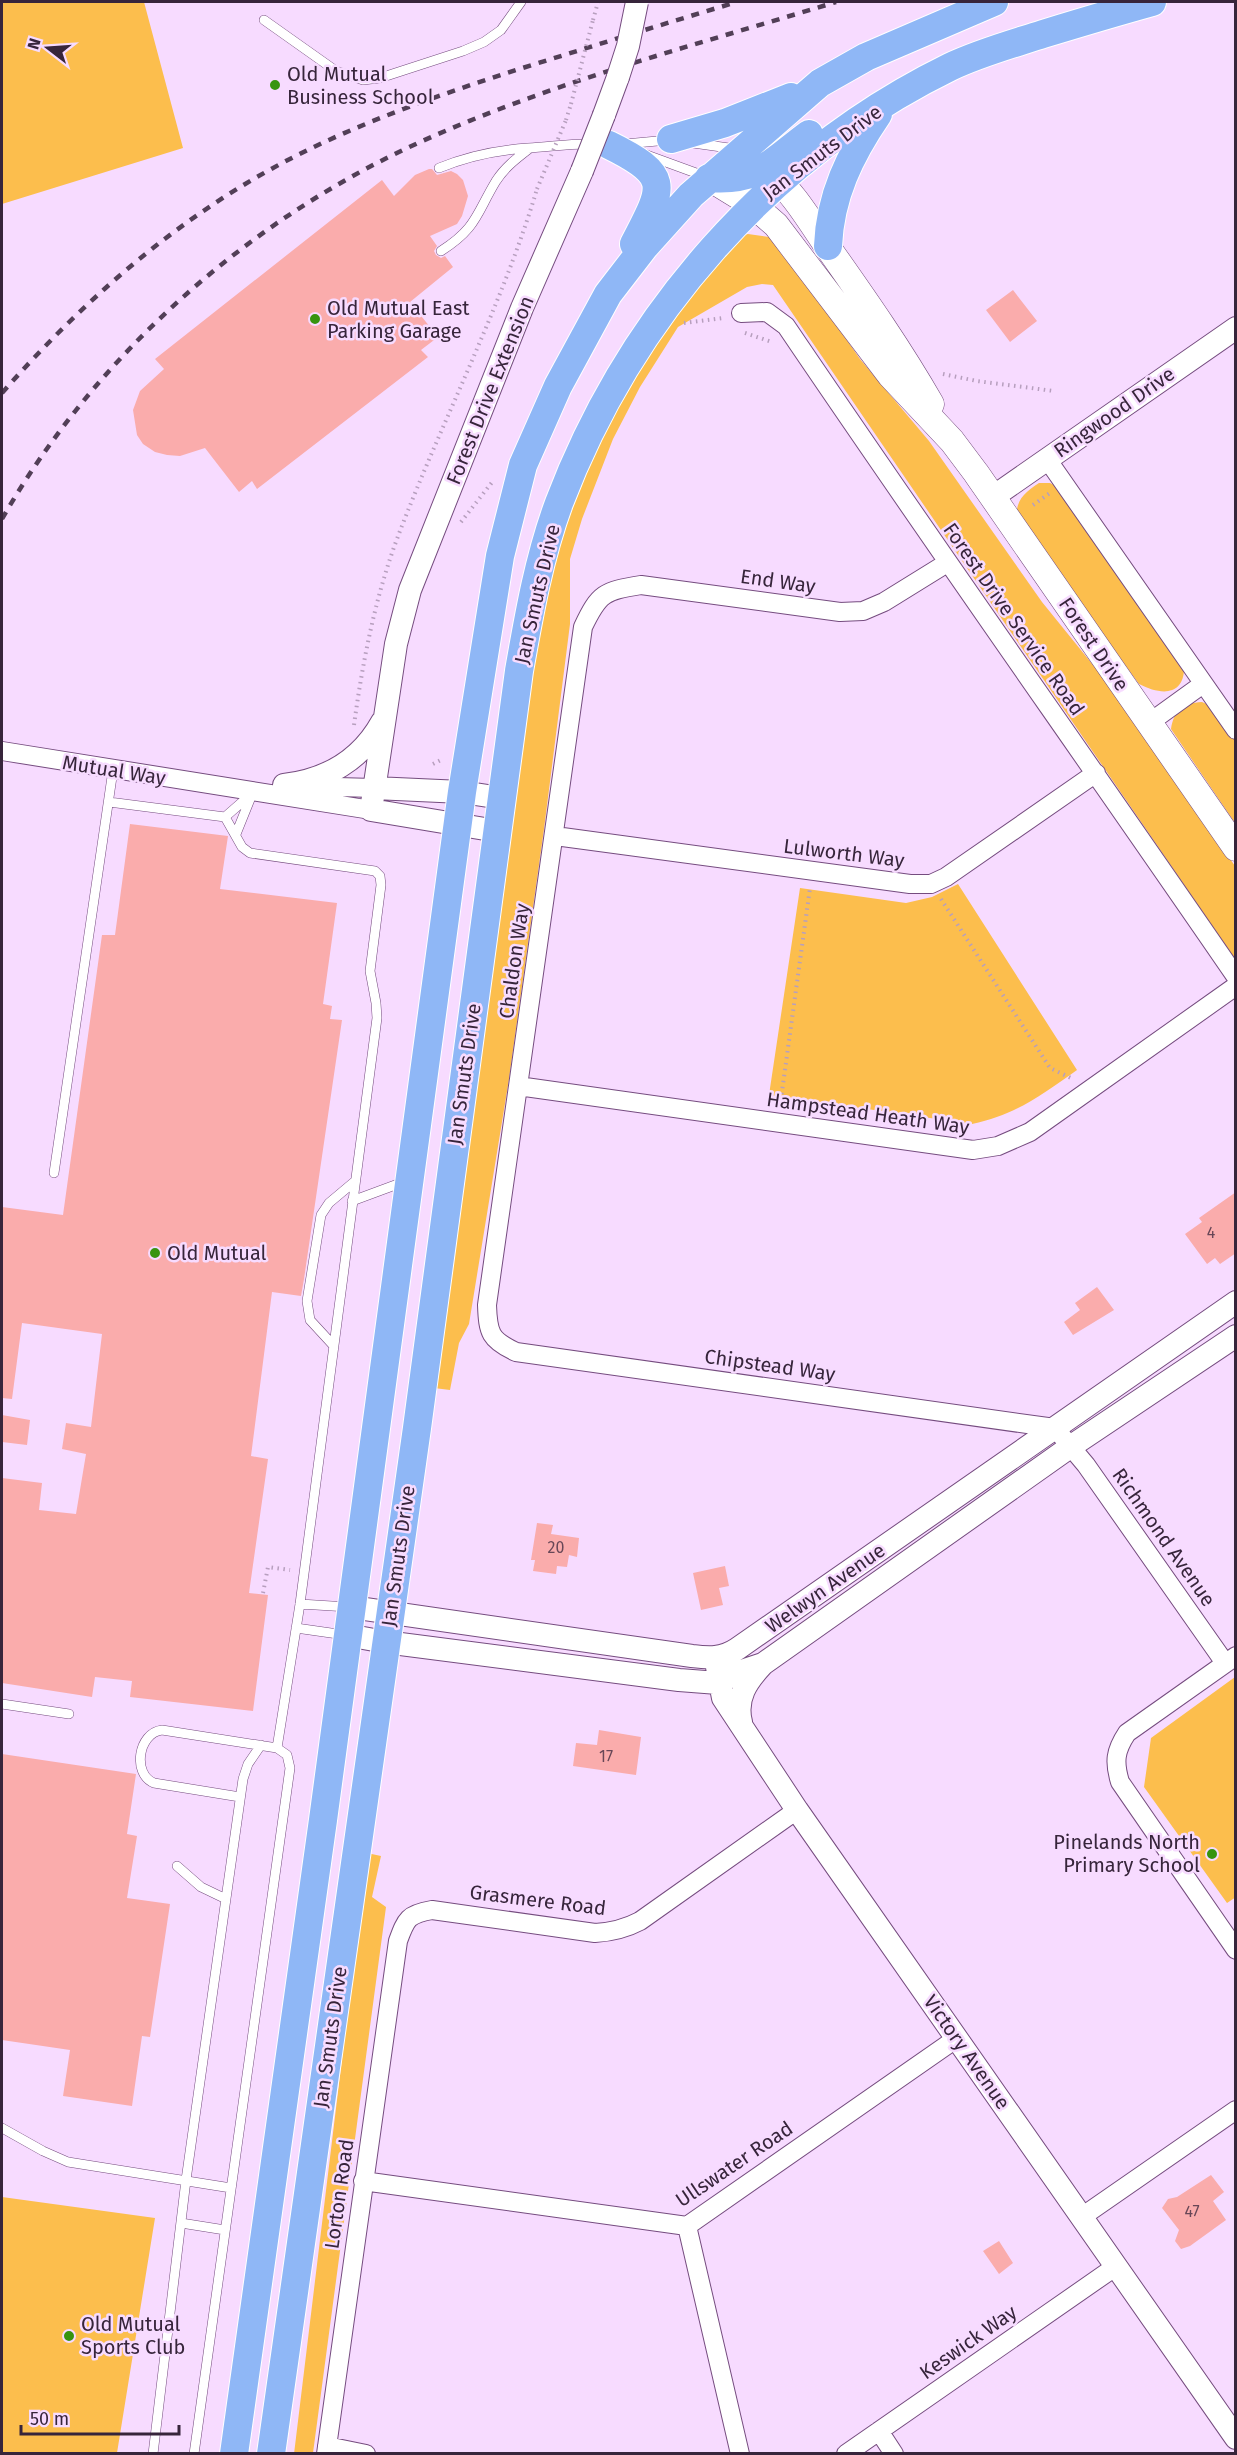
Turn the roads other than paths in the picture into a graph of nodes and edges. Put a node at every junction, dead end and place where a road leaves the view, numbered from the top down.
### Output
1 (521, 2) edge
2 (637, 2) edge
3 (994, 2) edge
4 (1152, 2) edge
5 (264, 20) dead end
6 (952, 66) junction
7 (820, 83) junction
8 (884, 105) junction
9 (671, 139) junction
10 (609, 145) junction
11 (530, 148) junction
12 (741, 150) junction
13 (439, 168) dead end
14 (772, 174) junction
15 (709, 178) junction
16 (753, 205) junction
17 (828, 246) junction
18 (441, 251) dead end
19 (608, 294) junction
20 (741, 313) road end
21 (1236, 327) edge
22 (952, 441) junction
23 (1047, 459) junction
24 (993, 497) junction
25 (947, 563) junction
26 (595, 602) joint
27 (1203, 684) junction
28 (385, 715) junction
29 (1149, 723) junction
30 (1236, 730) edge
31 (2, 752) edge
32 (113, 770) junction
33 (1096, 773) junction
34 (284, 785) junction
35 (227, 788) junction
36 (374, 788) junction
37 (253, 792) junction
38 (462, 792) junction
39 (501, 798) junction
40 (109, 802) junction
41 (371, 810) junction
42 (225, 817) junction
43 (458, 824) junction
44 (496, 831) junction
45 (236, 834) junction
46 (555, 836) junction
47 (1236, 848) edge
48 (1236, 977) edge
49 (1236, 986) edge
50 (518, 1086) junction
51 (54, 1173) dead end
52 (410, 1179) junction
53 (354, 1182) junction
54 (352, 1201) junction
55 (1236, 1302) edge
56 (488, 1329) joint
57 (1225, 1329) edge
58 (333, 1345) junction
59 (1054, 1428) junction
60 (1070, 1447) junction
61 (300, 1604) junction
62 (351, 1607) junction
63 (391, 1612) junction
64 (296, 1628) junction
65 (347, 1635) junction
66 (490, 1641) junction
67 (385, 1642) junction
68 (716, 1659) junction
69 (1230, 1660) edge
70 (763, 1664) junction
71 (718, 1683) junction
72 (2, 1704) edge
73 (69, 1714) dead end
74 (741, 1722) junction
75 (261, 1745) junction
76 (277, 1748) junction
77 (240, 1797) junction
78 (797, 1810) junction
79 (177, 1866) dead end
80 (226, 1899) junction
81 (398, 1941) joint
82 (1236, 1950) edge
83 (957, 2038) junction
84 (1236, 2110) edge
85 (2, 2128) edge
86 (186, 2180) junction
87 (363, 2181) junction
88 (231, 2188) junction
89 (1083, 2216) junction
90 (181, 2223) junction
91 (687, 2226) junction
92 (225, 2230) junction
93 (1115, 2267) junction
94 (879, 2431) junction
95 (1236, 2438) edge
96 (326, 2450) edge
97 (153, 2454) edge
98 (194, 2454) edge
99 (234, 2454) edge
100 (271, 2454) edge
101 (366, 2454) edge
102 (740, 2454) edge
103 (846, 2454) edge
104 (894, 2454) edge

1 - 5 lane
2 - 28 street, Forest Drive Extension, bridge
3 - 7 main road, Jan Smuts Drive
4 - 6 main road, Jan Smuts Drive
6 - 8 main road, Jan Smuts Drive
6 - 14 main road
7 - 9 main road
7 - 12 main road, Jan Smuts Drive
8 - 14 main road, Jan Smuts Drive
8 - 17 main road
9 - 10 lane
9 - 12 lane
10 - 11 lane
10 - 15 lane
10 - 19 main road
11 - 13 lane
11 - 18 lane
12 - 14 main road, Forest Drive
12 - 15 main road, Jan Smuts Drive
14 - 15 main road
14 - 16 main road, Jan Smuts Drive
14 - 17 main road, Forest Drive
15 - 16 main road, Forest Drive
15 - 19 main road, Jan Smuts Drive
16 - 22 main road, Forest Drive
16 - 39 main road, Jan Smuts Drive
17 - 22 main road, Forest Drive
19 - 38 main road, Jan Smuts Drive
20 - 25 street, Forest Drive Service Road
21 - 23 street, Ringwood Drive
22 - 24 main road, Forest Drive
23 - 24 street, Ringwood Drive
23 - 27 street
24 - 29 main road, Forest Drive
25 - 26 street, End Way
25 - 33 street, Forest Drive Service Road
26 - 46 street, Chaldon Way
27 - 29 street
27 - 30 street
28 - 34 street
28 - 36 street, Forest Drive Extension
29 - 47 main road, Forest Drive
31 - 32 street, Mutual Way
32 - 35 street, Mutual Way
32 - 40 lane
33 - 46 street, Lulworth Way
33 - 48 street, Forest Drive Service Road
34 - 35 street, Mutual Way
34 - 36 street, Mutual Way
35 - 37 street, Mutual Way
36 - 38 street, Mutual Way
36 - 41 street
37 - 41 street, Mutual Way
37 - 42 lane
37 - 45 lane
38 - 39 street, Mutual Way
38 - 43 main road, Jan Smuts Drive
39 - 44 main road, Jan Smuts Drive
40 - 42 lane
40 - 51 lane
41 - 43 street, Mutual Way
42 - 45 lane
43 - 44 street, Mutual Way
43 - 52 main road, Jan Smuts Drive
44 - 63 main road, Jan Smuts Drive
45 - 53 lane
46 - 50 street, Chaldon Way
49 - 50 street, Hampstead Heath Way
50 - 56 street, Chaldon Way
52 - 54 lane
52 - 62 main road, Jan Smuts Drive
53 - 54 lane
53 - 58 lane
54 - 58 lane
55 - 57 street, Welwyn Avenue
56 - 59 street, Chipstead Way
57 - 59 street, Welwyn Avenue
57 - 60 street, Welwyn Avenue
58 - 61 lane
59 - 60 street, Richmond Avenue
59 - 68 street, Welwyn Avenue
60 - 69 street, Richmond Avenue
60 - 70 street, Welwyn Avenue
61 - 62 lane
61 - 64 lane
62 - 63 street
62 - 65 main road, Jan Smuts Drive
63 - 66 street
63 - 67 main road, Jan Smuts Drive
64 - 65 lane
64 - 76 lane
65 - 67 street
65 - 99 main road, Jan Smuts Drive
66 - 67 street
66 - 68 street
66 - 71 street
67 - 100 main road, Jan Smuts Drive
68 - 71 street, Victory Avenue
69 - 82 street
70 - 71 street, Welwyn Avenue
70 - 74 street
71 - 74 street, Victory Avenue
72 - 73 lane
74 - 78 street, Victory Avenue
75 - 76 lane
75 - 77 lane
75 - 77 lane
76 - 88 lane
77 - 80 lane
78 - 81 street, Grasmere Road
78 - 83 street, Victory Avenue
79 - 80 lane
80 - 86 lane
81 - 87 street, Lorton Road
83 - 89 street, Victory Avenue
83 - 91 street, Ullswater Road
84 - 89 street
85 - 86 lane
86 - 88 lane
86 - 90 lane
87 - 91 street, Ullswater Road
87 - 96 street, Lorton Road
88 - 92 lane
89 - 93 street, Victory Avenue
90 - 92 lane
90 - 97 lane
91 - 102 street
92 - 98 lane
93 - 94 street, Keswick Way
93 - 95 street, Victory Avenue
94 - 103 street, Keswick Way
94 - 104 street
96 - 101 street

